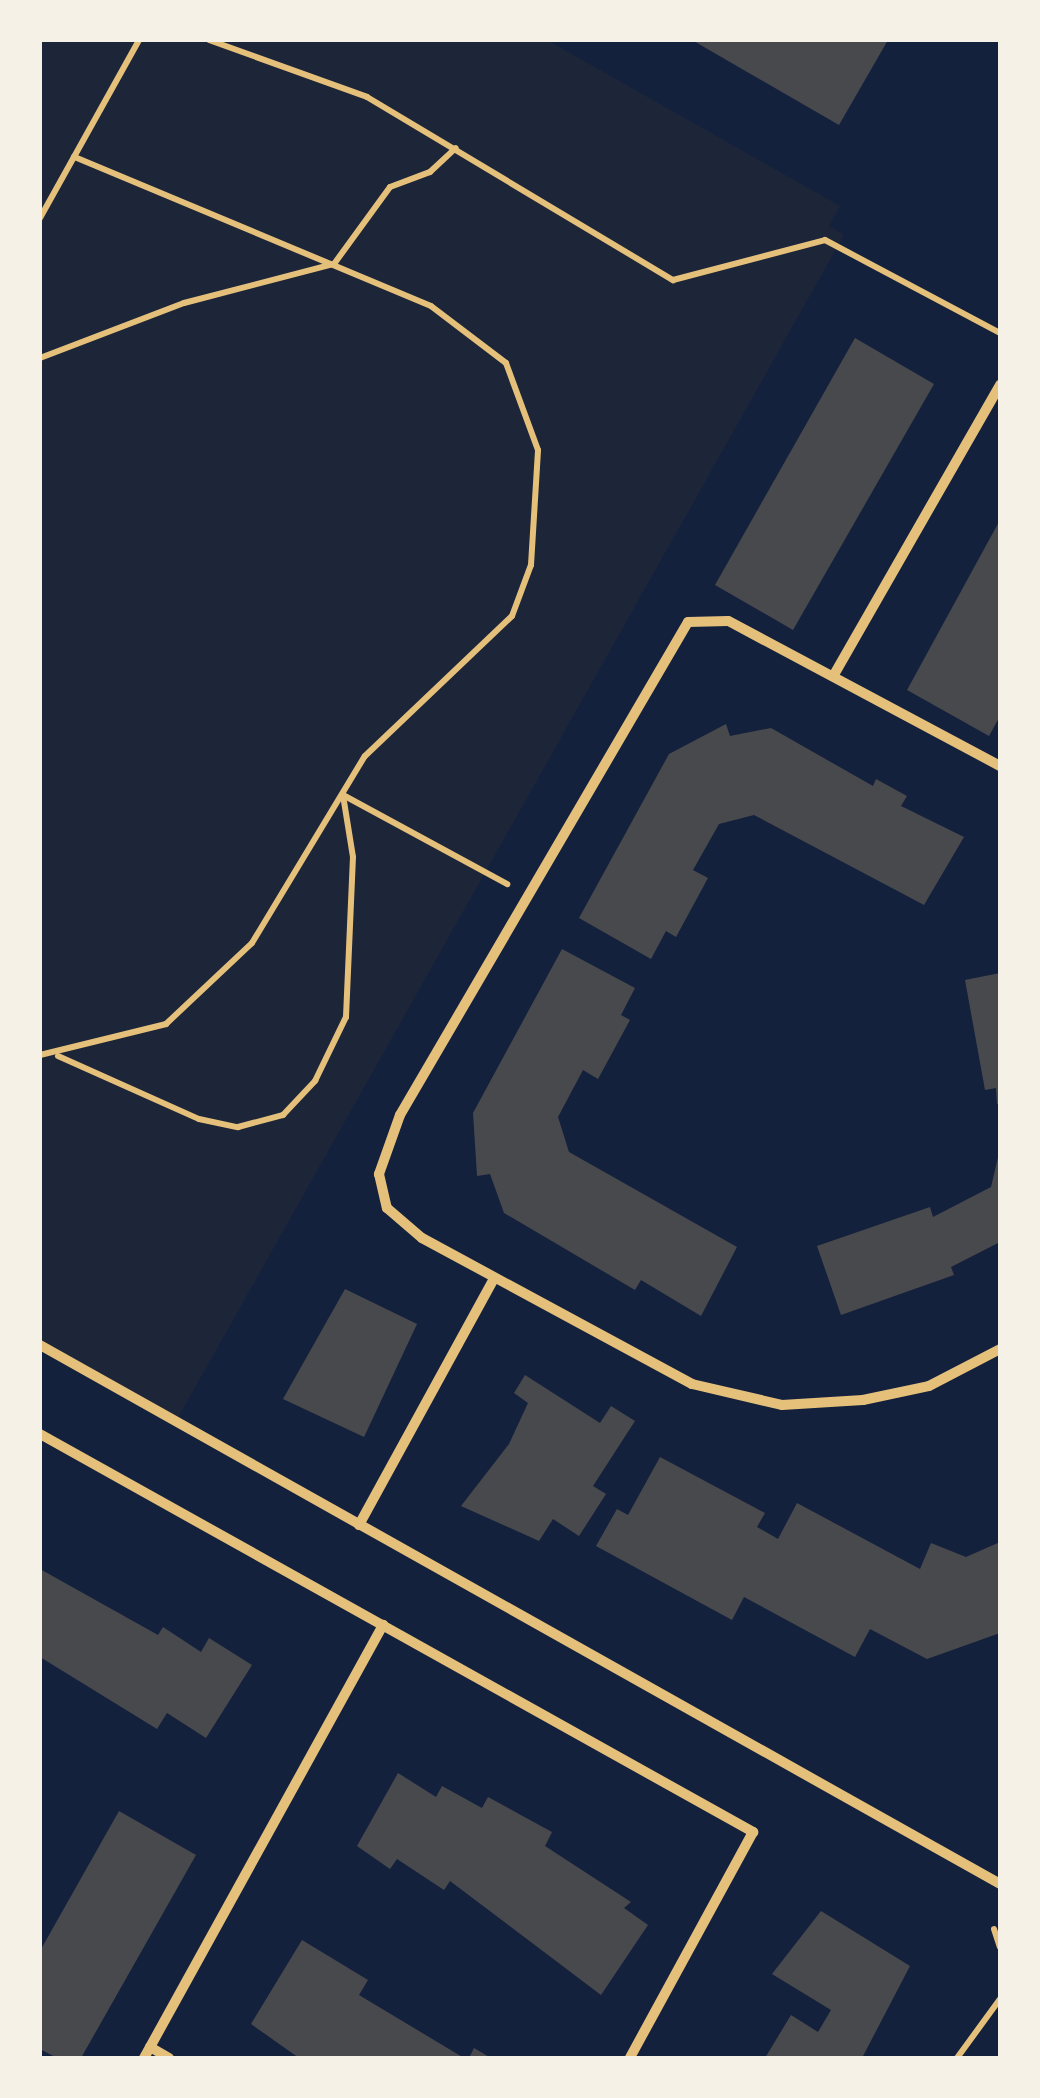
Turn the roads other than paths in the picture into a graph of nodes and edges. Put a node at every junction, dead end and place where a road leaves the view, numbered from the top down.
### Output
1 (1000, 385) edge
2 (835, 673) junction
3 (1000, 766) edge
4 (493, 1280) junction
5 (40, 1346) edge
6 (1000, 1350) edge
7 (40, 1434) edge
8 (360, 1525) junction
9 (383, 1625) junction
10 (1000, 1884) edge
11 (147, 2053) edge
12 (170, 2058) edge
13 (630, 2058) edge

1 - 2 street
2 - 3 street
2 - 4 street
4 - 6 street
4 - 8 street
5 - 8 street
7 - 9 street
8 - 10 street
9 - 11 street
9 - 13 street
11 - 12 street

